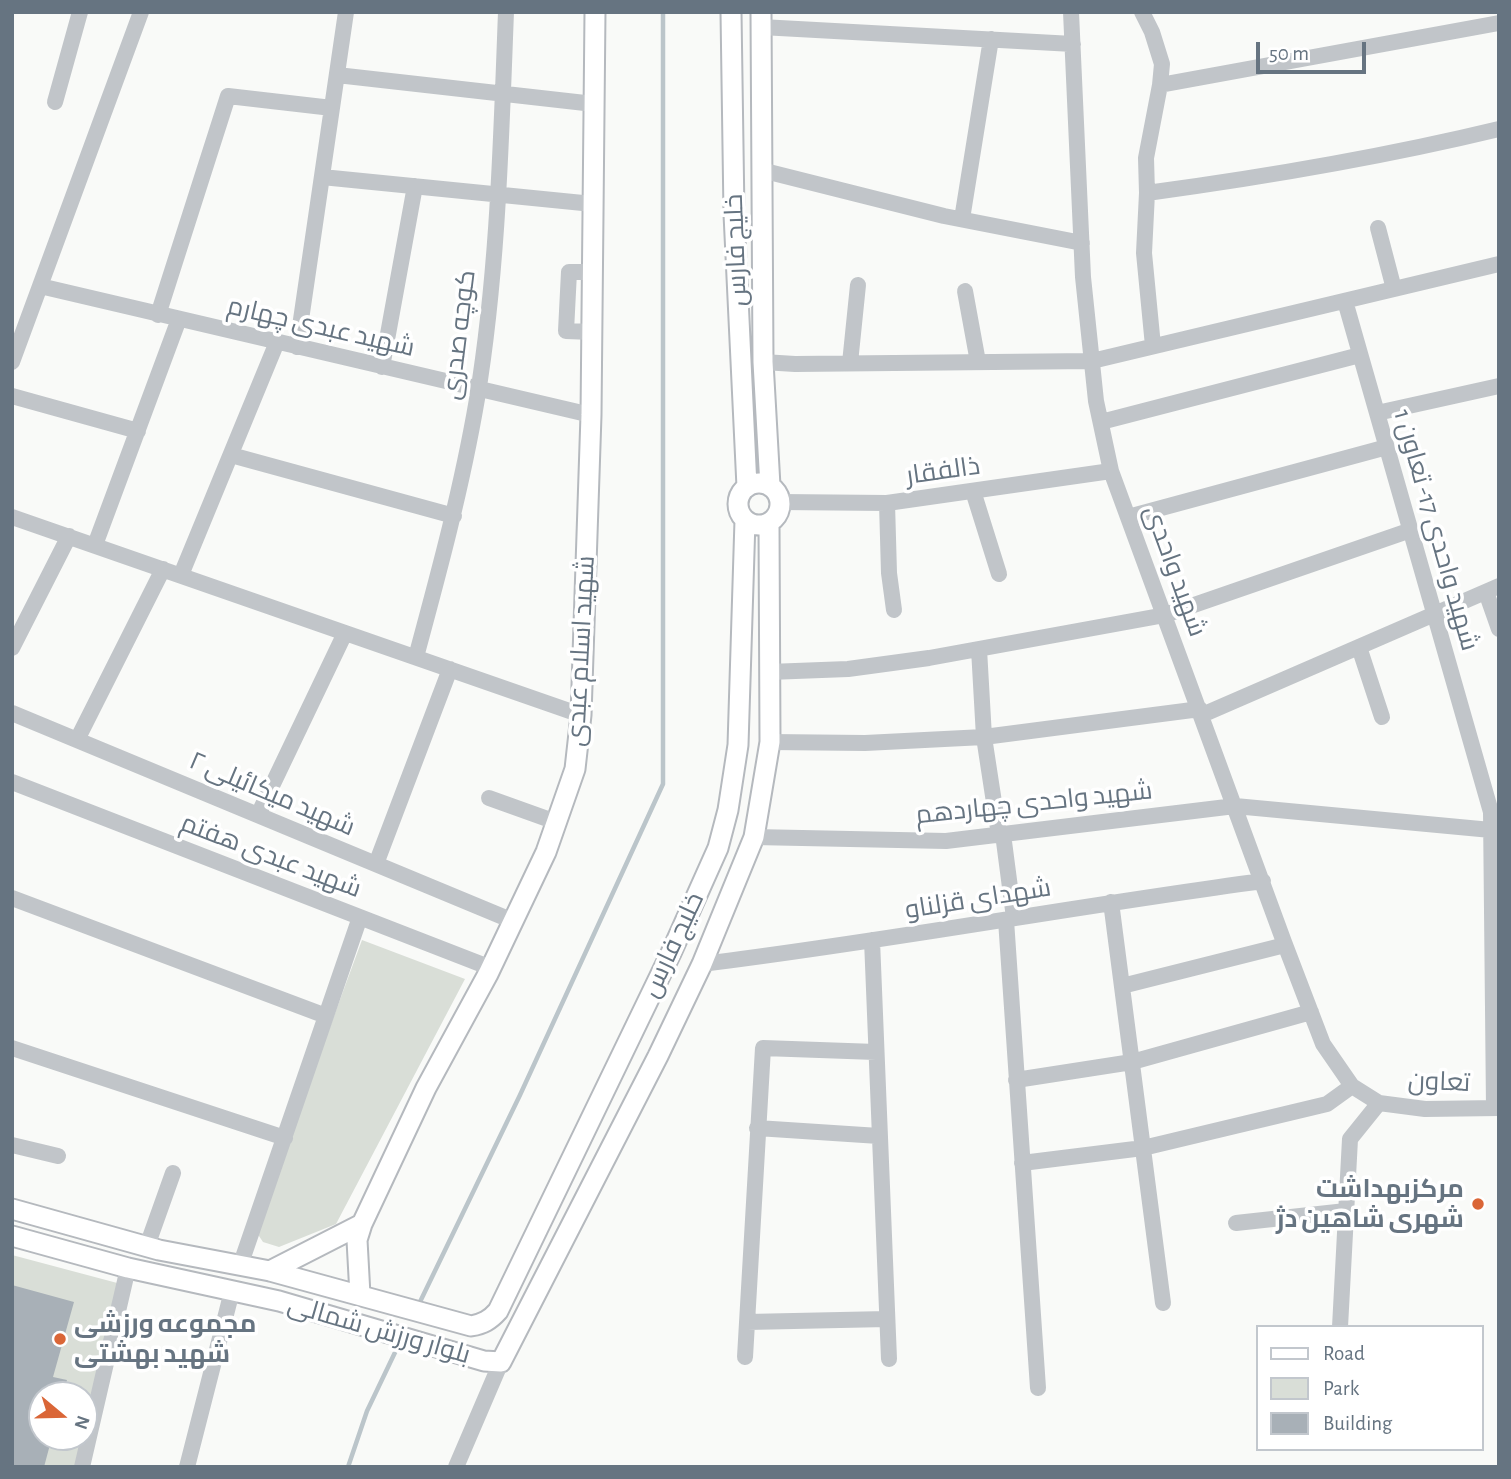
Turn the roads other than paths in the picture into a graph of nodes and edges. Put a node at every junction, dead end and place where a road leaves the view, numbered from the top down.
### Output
1 (79, 12) edge
2 (141, 12) edge
3 (346, 12) edge
4 (506, 12) edge
5 (595, 12) edge
6 (730, 12) edge
7 (1071, 12) edge
8 (1142, 12) edge
9 (761, 19) edge
10 (1499, 23) edge
11 (991, 39) junction
12 (1073, 44) junction
13 (337, 75) junction
14 (1160, 85) junction
15 (503, 94) junction
16 (55, 102) dead end
17 (594, 104) junction
18 (332, 108) junction
19 (1499, 129) edge
20 (761, 170) junction
21 (322, 177) junction
22 (415, 186) junction
23 (1147, 193) junction
24 (498, 194) junction
25 (593, 204) junction
26 (961, 219) junction
27 (1378, 228) dead end
28 (1082, 243) junction
29 (1499, 264) edge
30 (858, 285) dead end
31 (40, 286) junction
32 (1394, 289) junction
33 (965, 291) dead end
34 (1345, 301) junction
35 (158, 315) junction
36 (179, 320) junction
37 (277, 342) junction
38 (1153, 346) junction
39 (297, 347) junction
40 (1360, 355) junction
41 (1092, 361) junction
42 (12, 362) edge
43 (763, 362) junction
44 (978, 362) junction
45 (850, 363) junction
46 (383, 367) junction
47 (1499, 386) edge
48 (478, 389) junction
49 (12, 396) edge
50 (1377, 413) junction
51 (591, 415) junction
52 (1101, 422) junction
53 (138, 431) junction
54 (1387, 447) junction
55 (231, 455) junction
56 (1111, 471) junction
57 (747, 487) junction
58 (973, 491) junction
59 (775, 494) junction
60 (887, 503) junction
61 (454, 516) junction
62 (12, 517) edge
63 (1128, 517) junction
64 (745, 520) junction
65 (769, 523) junction
66 (1411, 530) junction
67 (69, 537) junction
68 (95, 545) junction
69 (163, 569) junction
70 (181, 575) junction
71 (999, 575) dead end
72 (1493, 589) edge
73 (894, 610) dead end
74 (1435, 614) junction
75 (1165, 615) junction
76 (1499, 629) edge
77 (345, 633) junction
78 (1359, 647) junction
79 (12, 648) edge
80 (979, 649) junction
81 (416, 657) junction
82 (450, 669) junction
83 (769, 671) junction
84 (1201, 712) junction
85 (12, 713) edge
86 (581, 715) junction
87 (1382, 717) dead end
88 (984, 737) junction
89 (77, 740) junction
90 (769, 741) junction
91 (12, 782) edge
92 (489, 798) dead end
93 (1235, 806) junction
94 (258, 815) junction
95 (556, 822) junction
96 (1490, 830) junction
97 (1001, 835) junction
98 (754, 837) junction
99 (376, 864) junction
100 (1263, 881) junction
101 (12, 898) edge
102 (1111, 902) junction
103 (360, 917) junction
104 (1010, 919) junction
105 (513, 921) junction
106 (872, 940) junction
107 (1285, 945) junction
108 (702, 964) junction
109 (491, 968) junction
110 (1122, 986) junction
111 (1311, 1012) junction
112 (326, 1016) junction
113 (12, 1048) edge
114 (876, 1052) junction
115 (1132, 1062) junction
116 (1016, 1080) junction
117 (1352, 1086) junction
118 (1379, 1103) junction
119 (1496, 1108) edge
120 (757, 1128) junction
121 (879, 1136) junction
122 (285, 1138) junction
123 (12, 1145) edge
124 (1143, 1148) junction
125 (58, 1156) dead end
126 (1022, 1163) junction
127 (173, 1173) dead end
128 (12, 1209) edge
129 (1346, 1211) junction
130 (1237, 1223) dead end
131 (362, 1224) junction
132 (12, 1236) edge
133 (141, 1245) junction
134 (240, 1266) junction
135 (128, 1268) junction
136 (270, 1271) junction
137 (514, 1277) junction
138 (539, 1288) junction
139 (232, 1291) junction
140 (362, 1296) junction
141 (1163, 1303) dead end
142 (887, 1319) junction
143 (747, 1322) junction
144 (1340, 1325) edge
145 (471, 1326) joint
146 (746, 1357) dead end
147 (889, 1359) dead end
148 (501, 1362) junction
149 (1038, 1388) dead end
150 (82, 1467) edge
151 (187, 1467) edge
152 (456, 1467) edge

1 - 16 street
2 - 31 street
3 - 13 street
4 - 15 street, کوچه صدری
5 - 17 main road, شهید اسلام عبدی
6 - 57 main road, خلیج فارس
7 - 12 street, شهید واحدی
8 - 14 street
9 - 11 street
9 - 20 main road, خلیج فارس
10 - 14 street
11 - 12 street
11 - 26 street
12 - 28 street, شهید واحدی
13 - 15 street
13 - 18 street
14 - 23 street
15 - 17 street
15 - 24 street, کوچه صدری
17 - 25 main road, شهید اسلام عبدی
18 - 21 street
18 - 35 street
19 - 23 street
20 - 26 street
20 - 43 main road, خلیج فارس
21 - 22 street
21 - 39 street
22 - 24 street
22 - 46 street
23 - 38 street
24 - 25 street
24 - 48 street, کوچه صدری
25 - 51 main road, شهید اسلام عبدی
26 - 28 street
27 - 32 street
28 - 41 street, شهید واحدی
29 - 32 street
30 - 45 street
31 - 35 street, شهید عبدی چهارم
31 - 42 street
32 - 34 street
33 - 44 street
34 - 38 street
34 - 40 street, شهید واحدی 17- تعاون 1
35 - 36 street, شهید عبدی چهارم
36 - 37 street, شهید عبدی چهارم
36 - 53 street
37 - 39 street, شهید عبدی چهارم
37 - 55 street
38 - 41 street
39 - 46 street, شهید عبدی چهارم
40 - 50 street, شهید واحدی 17- تعاون 1
40 - 52 street
41 - 44 street
41 - 52 street, شهید واحدی
43 - 45 street
43 - 59 main road, خلیج فارس
44 - 45 street
46 - 48 street, شهید عبدی چهارم
47 - 50 street
48 - 51 street, شهید عبدی چهارم
48 - 61 street, کوچه صدری
49 - 53 street
50 - 54 street, شهید واحدی 17- تعاون 1
51 - 86 main road, شهید اسلام عبدی
52 - 56 street, شهید واحدی
53 - 68 street
54 - 63 street
54 - 66 street, شهید واحدی 17- تعاون 1
55 - 61 street
55 - 70 street
56 - 58 street, ذالفقار
56 - 63 street, شهید واحدی
57 - 59 main road
57 - 64 main road
58 - 60 street, ذالفقار
58 - 71 street
59 - 60 street, ذالفقار
59 - 65 main road
60 - 73 street
61 - 81 street, کوچه صدری
62 - 67 street
63 - 75 street, شهید واحدی
64 - 65 main road
64 - 137 main road, خلیج فارس
65 - 83 main road
66 - 74 street, شهید واحدی 17- تعاون 1
66 - 75 street
67 - 68 street
67 - 79 street
68 - 69 street
69 - 70 street
69 - 89 street
70 - 77 street
72 - 74 street
72 - 76 street
74 - 78 street
74 - 96 street, شهید واحدی 17- تعاون 1
75 - 80 street
75 - 84 street, شهید واحدی
77 - 81 street
77 - 94 street
78 - 84 street
78 - 87 street
80 - 83 street
80 - 88 street
81 - 82 street
82 - 86 street
82 - 99 street
83 - 90 main road
84 - 88 street
84 - 93 street, شهید واحدی
85 - 89 street, شهید میکائیلی ۲
86 - 95 main road, شهید اسلام عبدی
88 - 90 street
88 - 97 street
89 - 94 street, شهید میکائیلی ۲
90 - 98 main road
91 - 103 street, شهید عبدی هفتم
92 - 95 street
93 - 96 street, شهید واحدی چهاردهم
93 - 97 street, شهید واحدی چهاردهم
93 - 100 street, شهید واحدی
94 - 99 street, شهید میکائیلی ۲
95 - 105 main road, شهید اسلام عبدی
96 - 119 street, شهید واحدی 17- تعاون 1
97 - 98 street, شهید واحدی چهاردهم
97 - 104 street
98 - 108 main road
99 - 105 street, شهید میکائیلی ۲
100 - 102 street, شهدای قزلناو
100 - 107 street, شهید واحدی
101 - 112 street
102 - 104 street, شهدای قزلناو
102 - 110 street
103 - 109 street, شهید عبدی هفتم
103 - 112 street
104 - 106 street, شهدای قزلناو
104 - 116 street
105 - 109 main road, شهید اسلام عبدی
106 - 108 street, شهدای قزلناو
106 - 114 street
107 - 110 street
107 - 111 street, شهید واحدی
108 - 138 main road
109 - 131 main road, شهید اسلام عبدی
110 - 115 street
111 - 115 street
111 - 117 street, شهید واحدی
112 - 122 street
113 - 122 street
114 - 120 street
114 - 121 street
115 - 116 street
115 - 124 street
116 - 126 street
117 - 118 street, شهید واحدی
117 - 124 street
118 - 119 street, تعاون
118 - 129 street
120 - 121 street
120 - 143 street
121 - 142 street
122 - 134 street
123 - 125 street
124 - 126 street
124 - 141 street
126 - 149 street
127 - 133 street
128 - 133 main road, بلوار ورزش شمالی
129 - 130 street
129 - 144 street
131 - 136 main road
131 - 140 main road, شهید اسلام عبدی
132 - 135 main road, بلوار ورزش شمالی
133 - 134 main road, بلوار ورزش شمالی
133 - 135 main road
134 - 136 main road, بلوار ورزش شمالی
135 - 139 main road, بلوار ورزش شمالی
135 - 150 street
136 - 140 main road, بلوار ورزش شمالی
137 - 138 main road
137 - 145 main road, خلیج فارس
138 - 148 main road
139 - 148 main road, بلوار ورزش شمالی
139 - 151 street
140 - 145 main road, بلوار ورزش شمالی
142 - 143 street
142 - 147 street
143 - 146 street
148 - 152 street

